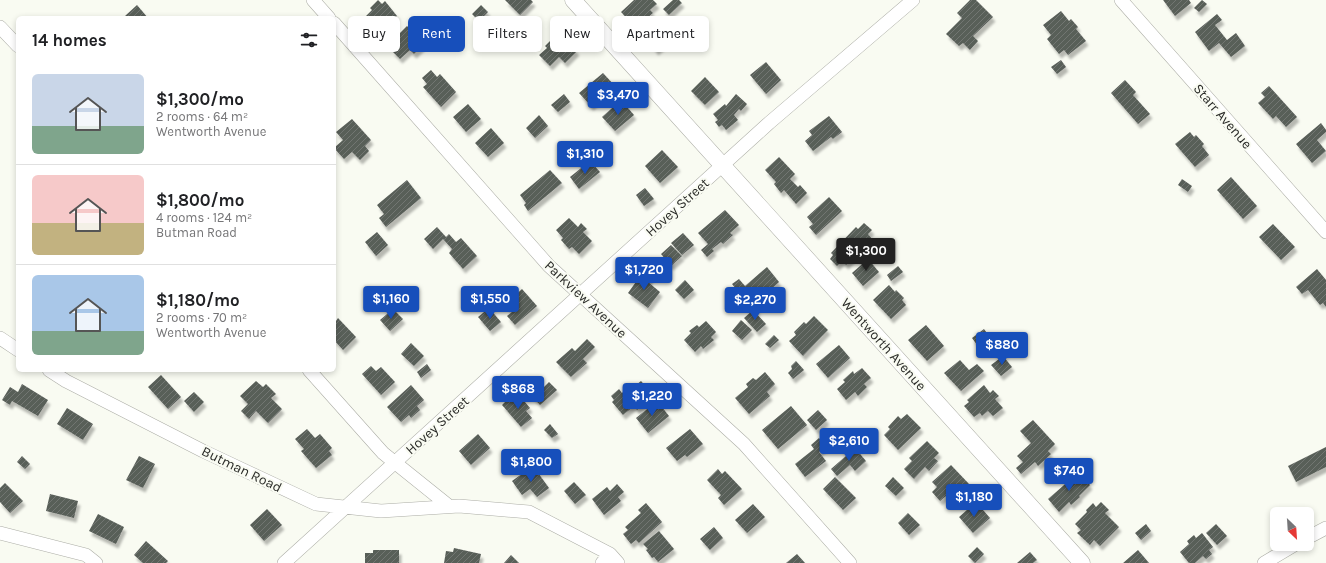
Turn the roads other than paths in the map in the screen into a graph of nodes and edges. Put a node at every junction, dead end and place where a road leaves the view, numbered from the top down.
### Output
1 (313, 0) edge
2 (573, 0) edge
3 (913, 0) edge
4 (1121, 0) edge
5 (327, 16) edge
6 (336, 25) edge
7 (0, 27) edge
8 (16, 44) edge
9 (723, 166) junction
10 (1326, 232) edge
11 (580, 295) junction
12 (0, 338) edge
13 (16, 349) edge
14 (52, 372) edge
15 (311, 372) edge
16 (395, 462) junction
17 (449, 506) junction
18 (345, 508) junction
19 (1326, 528) edge
20 (0, 533) edge
21 (1314, 534) edge
22 (1284, 551) edge
23 (610, 560) edge
24 (96, 563) edge
25 (284, 563) edge
26 (850, 563) edge
27 (1082, 563) edge
28 (1264, 563) edge

1 - 5 street
2 - 9 street, Wentworth Avenue
3 - 9 street, Hovey Street
4 - 10 street, Starr Avenue
6 - 11 street, Parkview Avenue
7 - 8 street
9 - 11 street, Hovey Street
9 - 27 street, Wentworth Avenue
11 - 16 street, Hovey Street
11 - 26 street, Parkview Avenue
12 - 13 street
14 - 18 street, Butman Road
15 - 16 street
16 - 17 street
16 - 18 street, Hovey Street
17 - 18 street, Butman Road
17 - 23 street, Butman Road
18 - 25 street, Hovey Street
19 - 21 street
20 - 24 street
22 - 28 street

